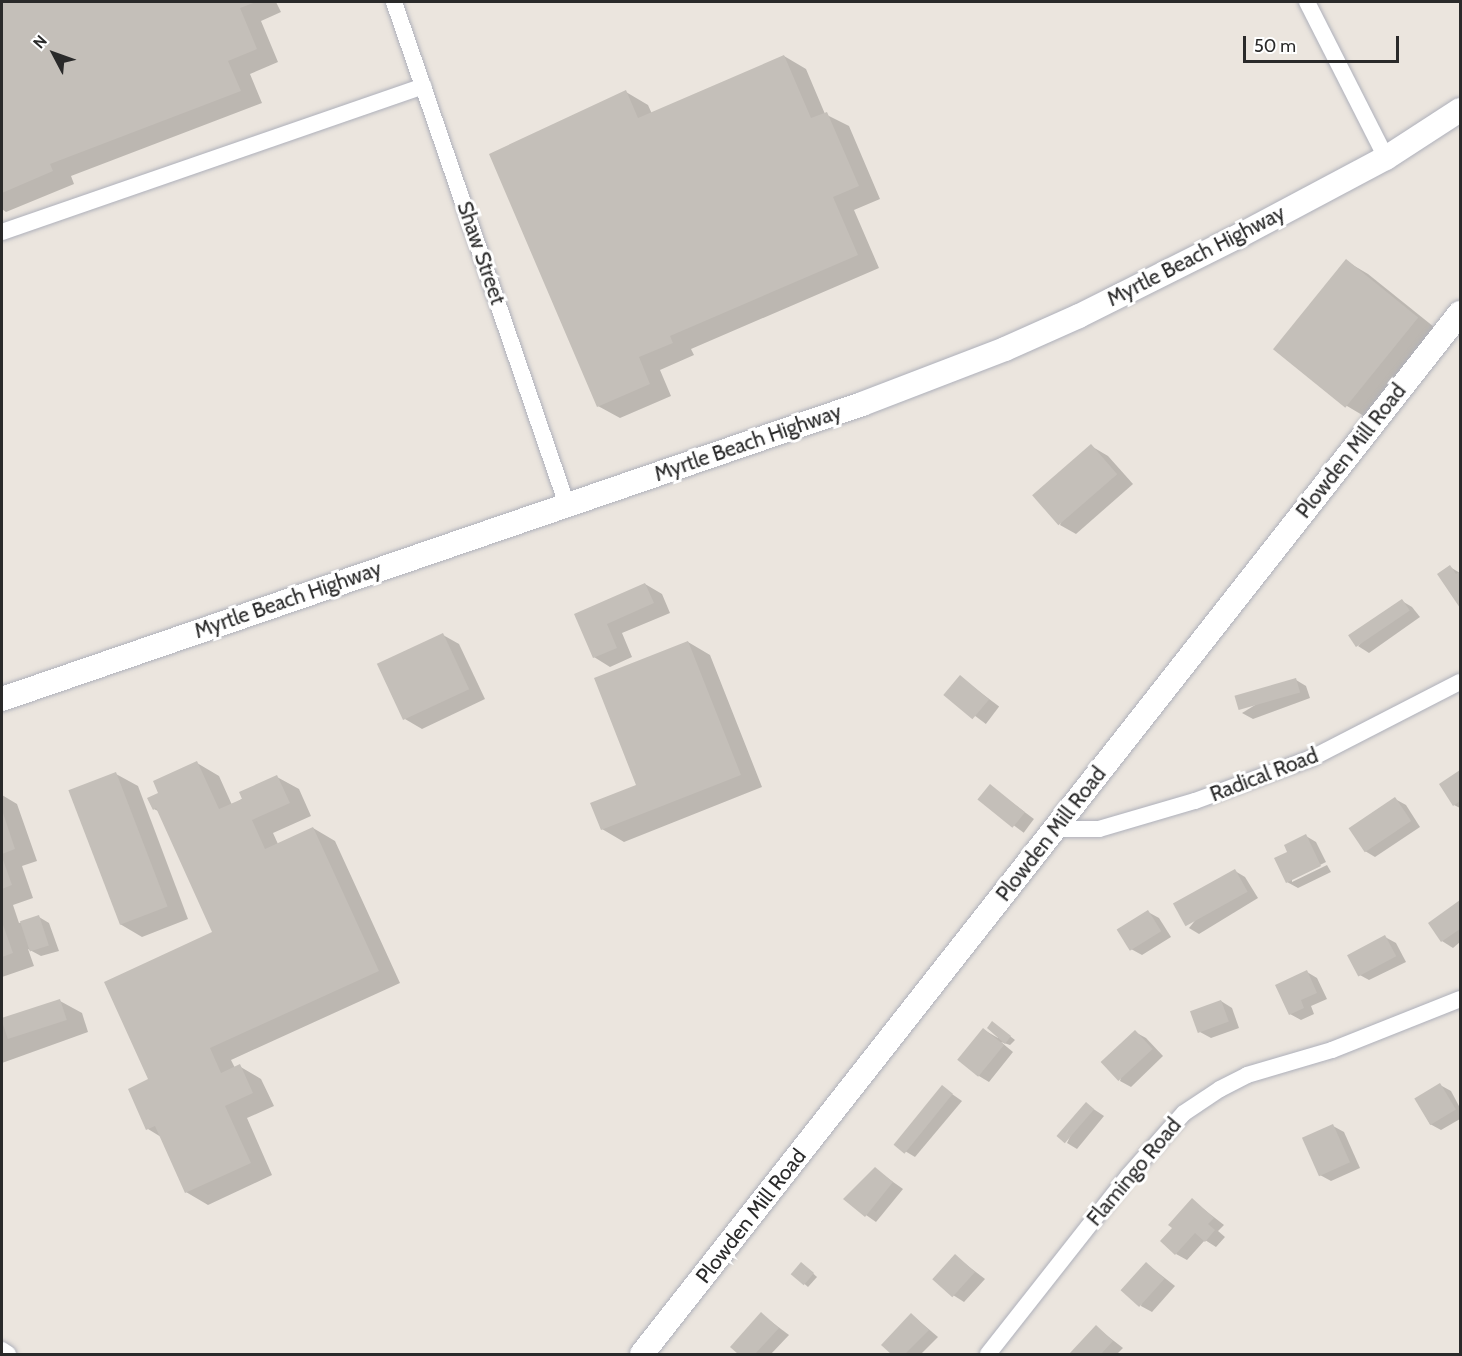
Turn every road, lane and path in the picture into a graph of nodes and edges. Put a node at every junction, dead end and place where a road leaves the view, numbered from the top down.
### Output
1 (394, 2) edge
2 (1307, 2) edge
3 (423, 86) junction
4 (1461, 110) edge
5 (1386, 158) junction
6 (2, 232) edge
7 (1461, 313) edge
8 (567, 505) junction
9 (1461, 682) edge
10 (2, 699) edge
11 (1055, 829) junction
12 (1461, 999) edge
13 (2, 1350) edge
14 (8, 1354) edge
15 (642, 1354) edge
16 (988, 1354) edge

1 - 3 street, Shaw Street
2 - 5 street
3 - 6 street
3 - 8 street, Shaw Street
4 - 5 main road, Myrtle Beach Highway
5 - 8 main road, Myrtle Beach Highway
7 - 11 main road, Plowden Mill Road
8 - 10 main road, Myrtle Beach Highway
9 - 11 street, Radical Road
11 - 15 main road, Plowden Mill Road
12 - 16 street, Flamingo Road
13 - 14 street

